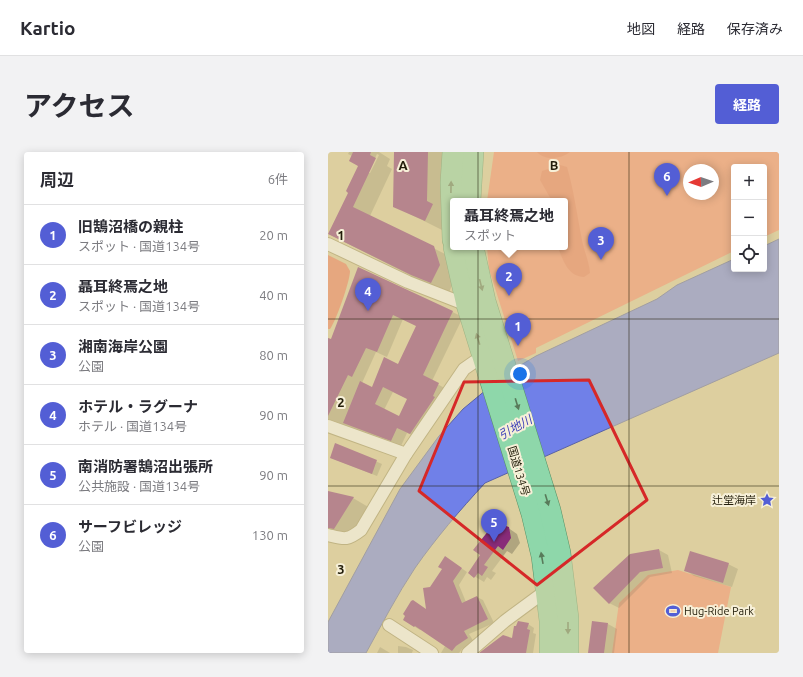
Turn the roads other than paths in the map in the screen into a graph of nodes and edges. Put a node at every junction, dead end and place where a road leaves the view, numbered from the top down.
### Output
1 (453, 152) edge
2 (473, 152) edge
3 (452, 198) edge
4 (470, 198) edge
5 (328, 244) edge
6 (455, 250) edge
7 (474, 250) edge
8 (467, 305) junction
9 (495, 364) junction
10 (328, 426) edge
11 (406, 454) junction
12 (527, 466) junction
13 (328, 535) edge
14 (547, 590) junction
15 (389, 624) dead end
16 (432, 653) edge
17 (468, 653) edge
18 (550, 653) edge
19 (568, 653) edge

3 -> 1 highway
2 - 4 highway
5 - 8 street
6 - 8 highway, 国道134号
7 -> 9 highway, 国道134号
9 -> 8 highway, 国道134号
9 - 11 street
9 - 12 highway, 国道134号
10 - 11 street
11 - 13 street
14 -> 12 highway, 国道134号
12 -> 19 highway, 国道134号
14 - 17 street
14 - 18 highway, 国道134号
15 - 16 street

